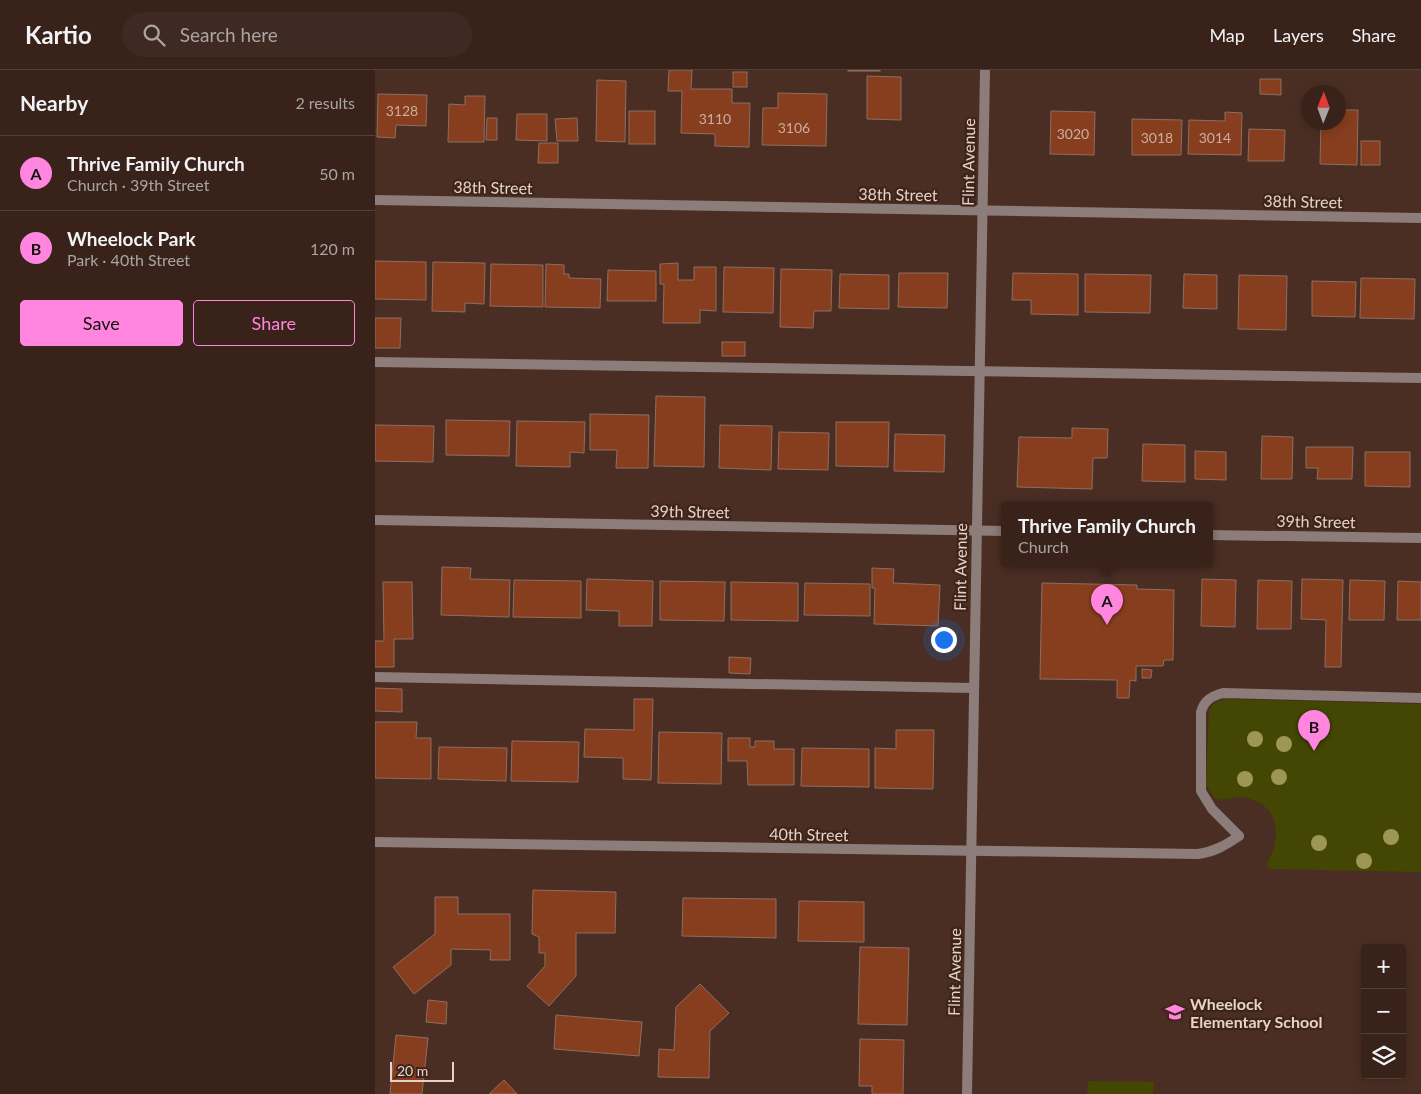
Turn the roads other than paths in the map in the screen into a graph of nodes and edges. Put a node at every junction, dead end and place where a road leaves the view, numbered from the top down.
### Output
1 (985, 70) edge
2 (375, 200) edge
3 (982, 210) junction
4 (1421, 218) edge
5 (375, 362) edge
6 (979, 372) junction
7 (1421, 378) edge
8 (375, 520) edge
9 (976, 531) junction
10 (1001, 531) edge
11 (1213, 535) edge
12 (1421, 538) edge
13 (375, 676) edge
14 (973, 688) junction
15 (1421, 698) edge
16 (375, 842) edge
17 (971, 852) junction
18 (967, 1094) edge

1 - 3 street, Flint Avenue
2 - 3 street, 38th Street
3 - 4 street, 38th Street
3 - 6 street, Flint Avenue
5 - 6 street
6 - 7 street
6 - 9 street, Flint Avenue
8 - 9 street, 39th Street
9 - 10 street, 39th Street
9 - 14 street, Flint Avenue
11 - 12 street, 39th Street
13 - 14 street
14 - 17 street, Flint Avenue
15 - 17 street, 40th Street
16 - 17 street, 40th Street
17 - 18 street, Flint Avenue

